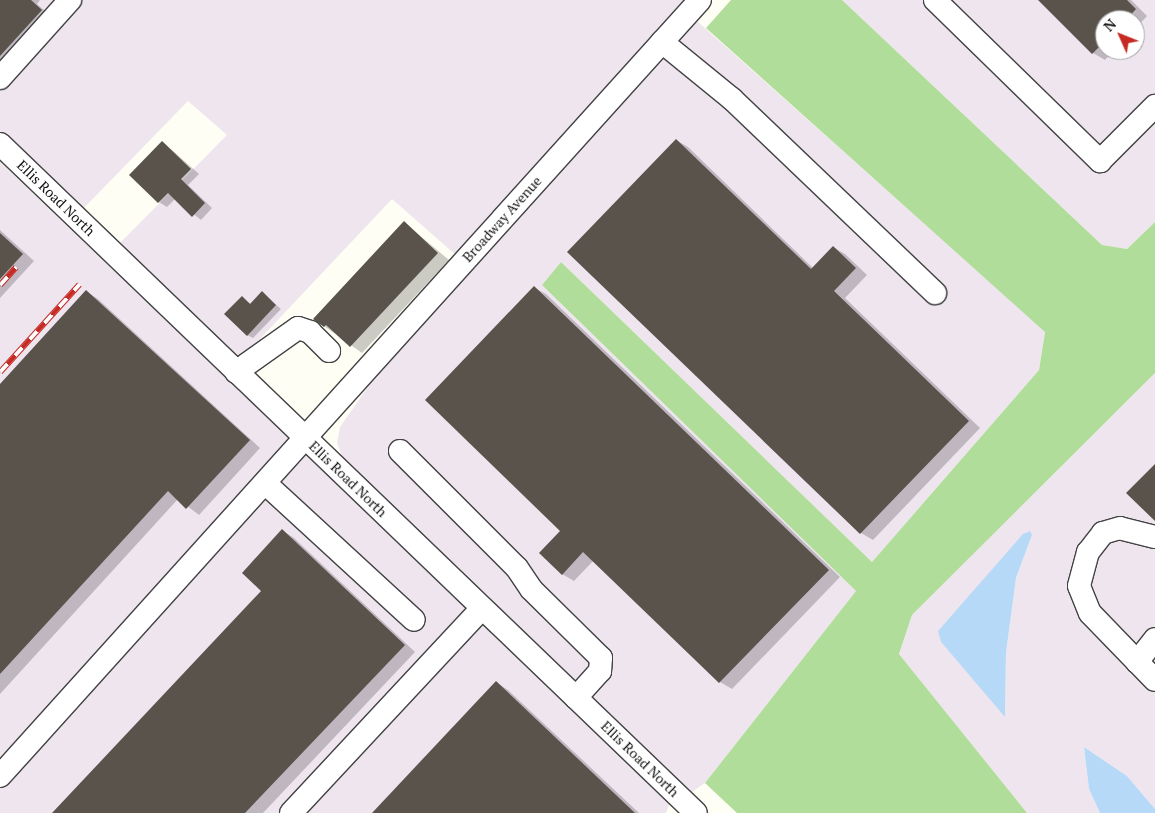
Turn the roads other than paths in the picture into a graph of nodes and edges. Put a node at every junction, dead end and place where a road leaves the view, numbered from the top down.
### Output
1 (70, 0) edge
2 (700, 0) edge
3 (935, 0) edge
4 (662, 42) junction
5 (0, 78) edge
6 (1155, 106) edge
7 (0, 144) edge
8 (935, 293) dead end
9 (328, 351) dead end
10 (236, 372) junction
11 (305, 438) junction
12 (400, 451) dead end
13 (265, 483) junction
14 (1155, 538) edge
15 (482, 608) junction
16 (414, 620) dead end
17 (1155, 639) edge
18 (1137, 662) junction
19 (1155, 680) edge
20 (576, 698) junction
21 (0, 776) edge
22 (291, 813) edge
23 (696, 813) edge

1 - 5 street
2 - 4 street, Broadway Avenue
3 - 6 street
4 - 8 street
4 - 11 street, Broadway Avenue
7 - 10 street, Ellis Road North
9 - 10 street
10 - 11 street, Ellis Road North
11 - 13 street, Broadway Avenue
11 - 15 street, Ellis Road North
12 - 20 street
13 - 16 street
13 - 21 street, Broadway Avenue
14 - 18 street
15 - 20 street, Ellis Road North
15 - 22 street
17 - 18 street
18 - 19 street
20 - 23 street, Ellis Road North

